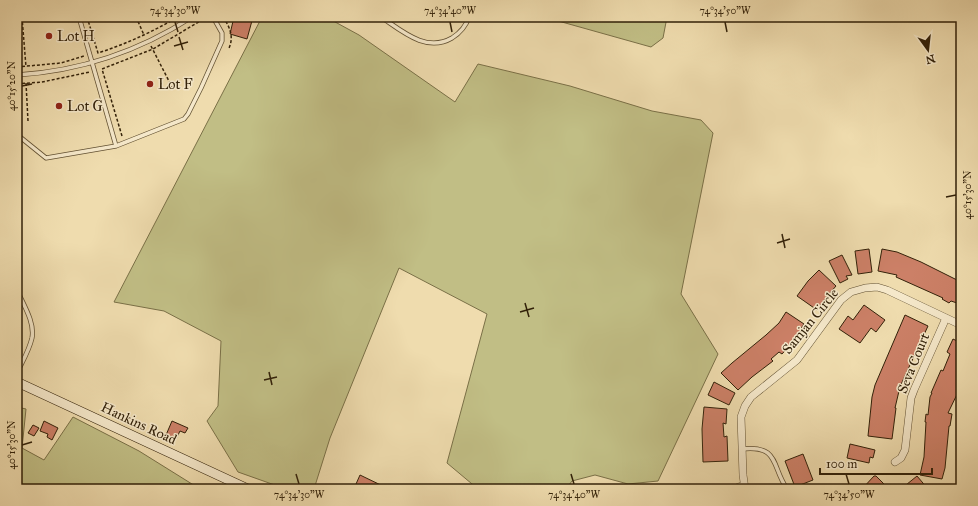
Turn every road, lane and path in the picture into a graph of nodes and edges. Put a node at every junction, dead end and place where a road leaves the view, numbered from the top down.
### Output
1 (22, 17) edge
2 (79, 17) edge
3 (87, 17) edge
4 (136, 17) edge
5 (178, 17) edge
6 (192, 17) edge
7 (205, 17) edge
8 (213, 17) edge
9 (223, 17) edge
10 (381, 17) edge
11 (469, 17) edge
12 (144, 35) junction
13 (148, 42) junction
14 (229, 48) dead end
15 (152, 49) junction
16 (84, 56) dead end
17 (92, 64) junction
18 (17, 67) edge
19 (26, 67) junction
20 (94, 71) junction
21 (17, 75) edge
22 (26, 83) junction
23 (17, 84) edge
24 (173, 89) dead end
25 (28, 120) dead end
26 (17, 130) edge
27 (122, 136) dead end
28 (116, 146) junction
29 (17, 290) edge
30 (946, 318) junction
31 (961, 325) edge
32 (17, 373) edge
33 (17, 382) edge
34 (742, 449) junction
35 (895, 462) dead end
36 (745, 487) edge
37 (248, 489) edge
38 (734, 489) edge
39 (786, 489) edge

1 - 19 path
2 - 17 lane
3 - 12 path
4 - 12 path
5 - 12 path
6 - 13 lane
7 - 15 path
8 - 28 lane
9 - 14 path
10 - 11 lane
12 - 13 path
13 - 15 path
13 - 17 lane
15 - 24 path
15 - 27 path
16 - 19 path
17 - 20 lane
17 - 21 lane
18 - 19 path
20 - 22 path
20 - 28 lane
22 - 23 path
22 - 25 path
26 - 28 lane
29 - 32 lane
30 - 31 street, Samjan Circle
30 - 34 street, Samjan Circle
30 - 35 street, Seva Court
33 - 37 main road, Hankins Road
34 - 36 street, Samjan Circle
34 - 39 lane
36 - 38 street

